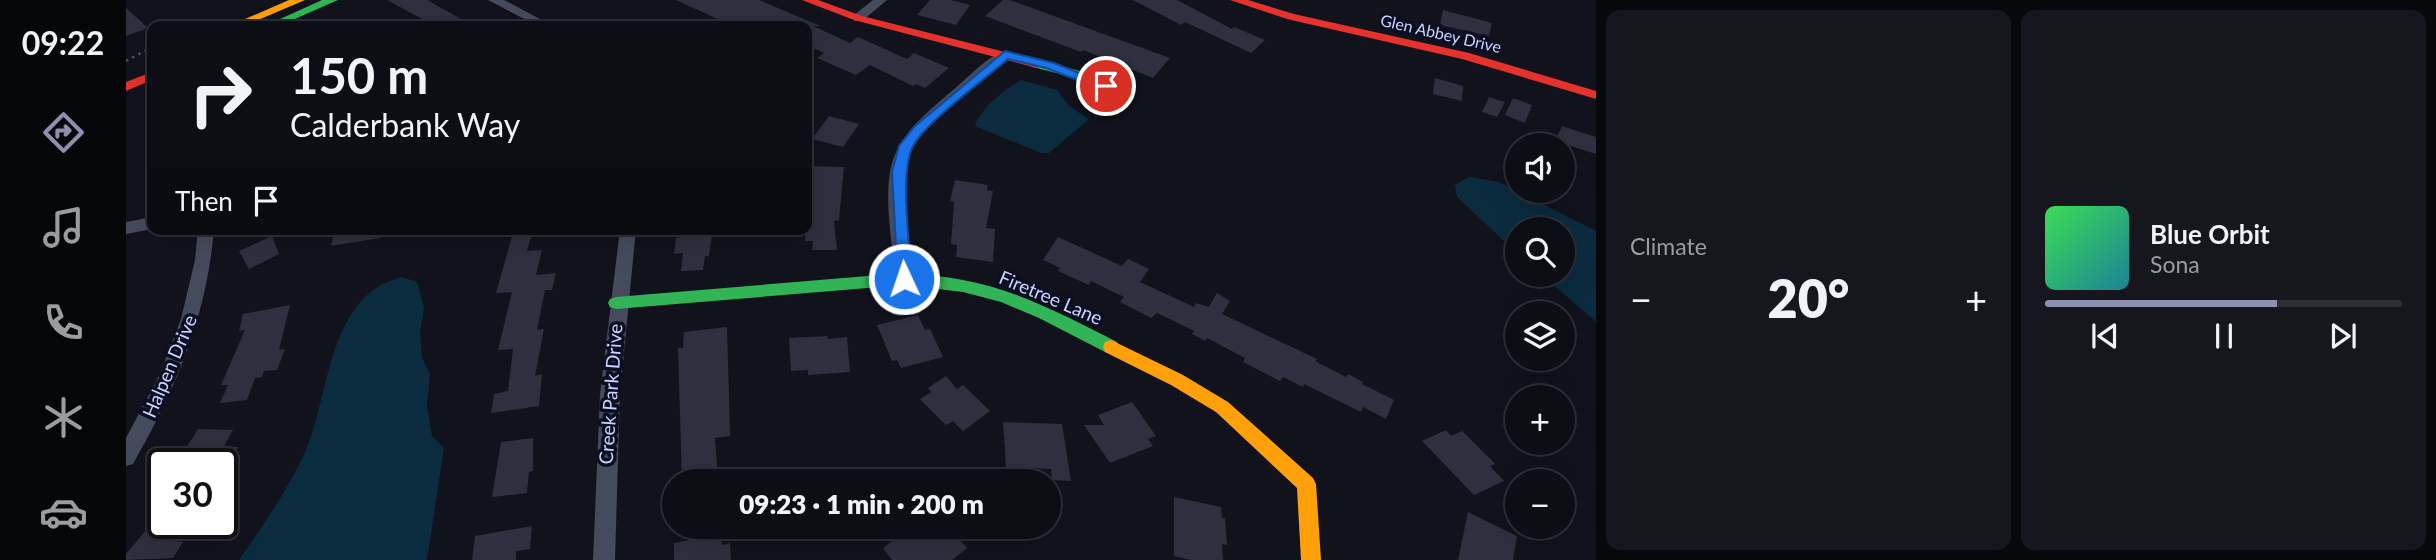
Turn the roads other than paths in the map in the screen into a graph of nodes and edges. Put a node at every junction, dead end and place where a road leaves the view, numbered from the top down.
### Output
1 (299, 0) edge
2 (332, 0) edge
3 (494, 0) edge
4 (808, 0) edge
5 (881, 0) edge
6 (1236, 0) edge
7 (858, 18) junction
8 (247, 21) edge
9 (282, 21) edge
10 (537, 21) edge
11 (1005, 55) junction
12 (147, 63) edge
13 (126, 71) edge
14 (147, 78) edge
15 (126, 87) edge
16 (1596, 95) edge
17 (1103, 102) dead end
18 (147, 224) edge
19 (126, 228) edge
20 (205, 235) edge
21 (627, 235) edge
22 (904, 279) junction
23 (616, 303) junction
24 (126, 457) edge
25 (604, 560) edge
26 (1311, 560) edge

1 - 8 street
2 - 9 street
3 - 10 street
4 - 7 street
5 - 7 street
6 - 16 street, Glen Abbey Drive
7 - 11 street
11 - 17 street
11 - 22 street
12 - 13 street
14 - 15 street
18 - 19 street
20 - 24 street, Halpen Drive
21 - 23 street, Creek Park Drive
22 - 23 street, Firetree Lane
22 - 26 street, Firetree Lane
23 - 25 street, Creek Park Drive

